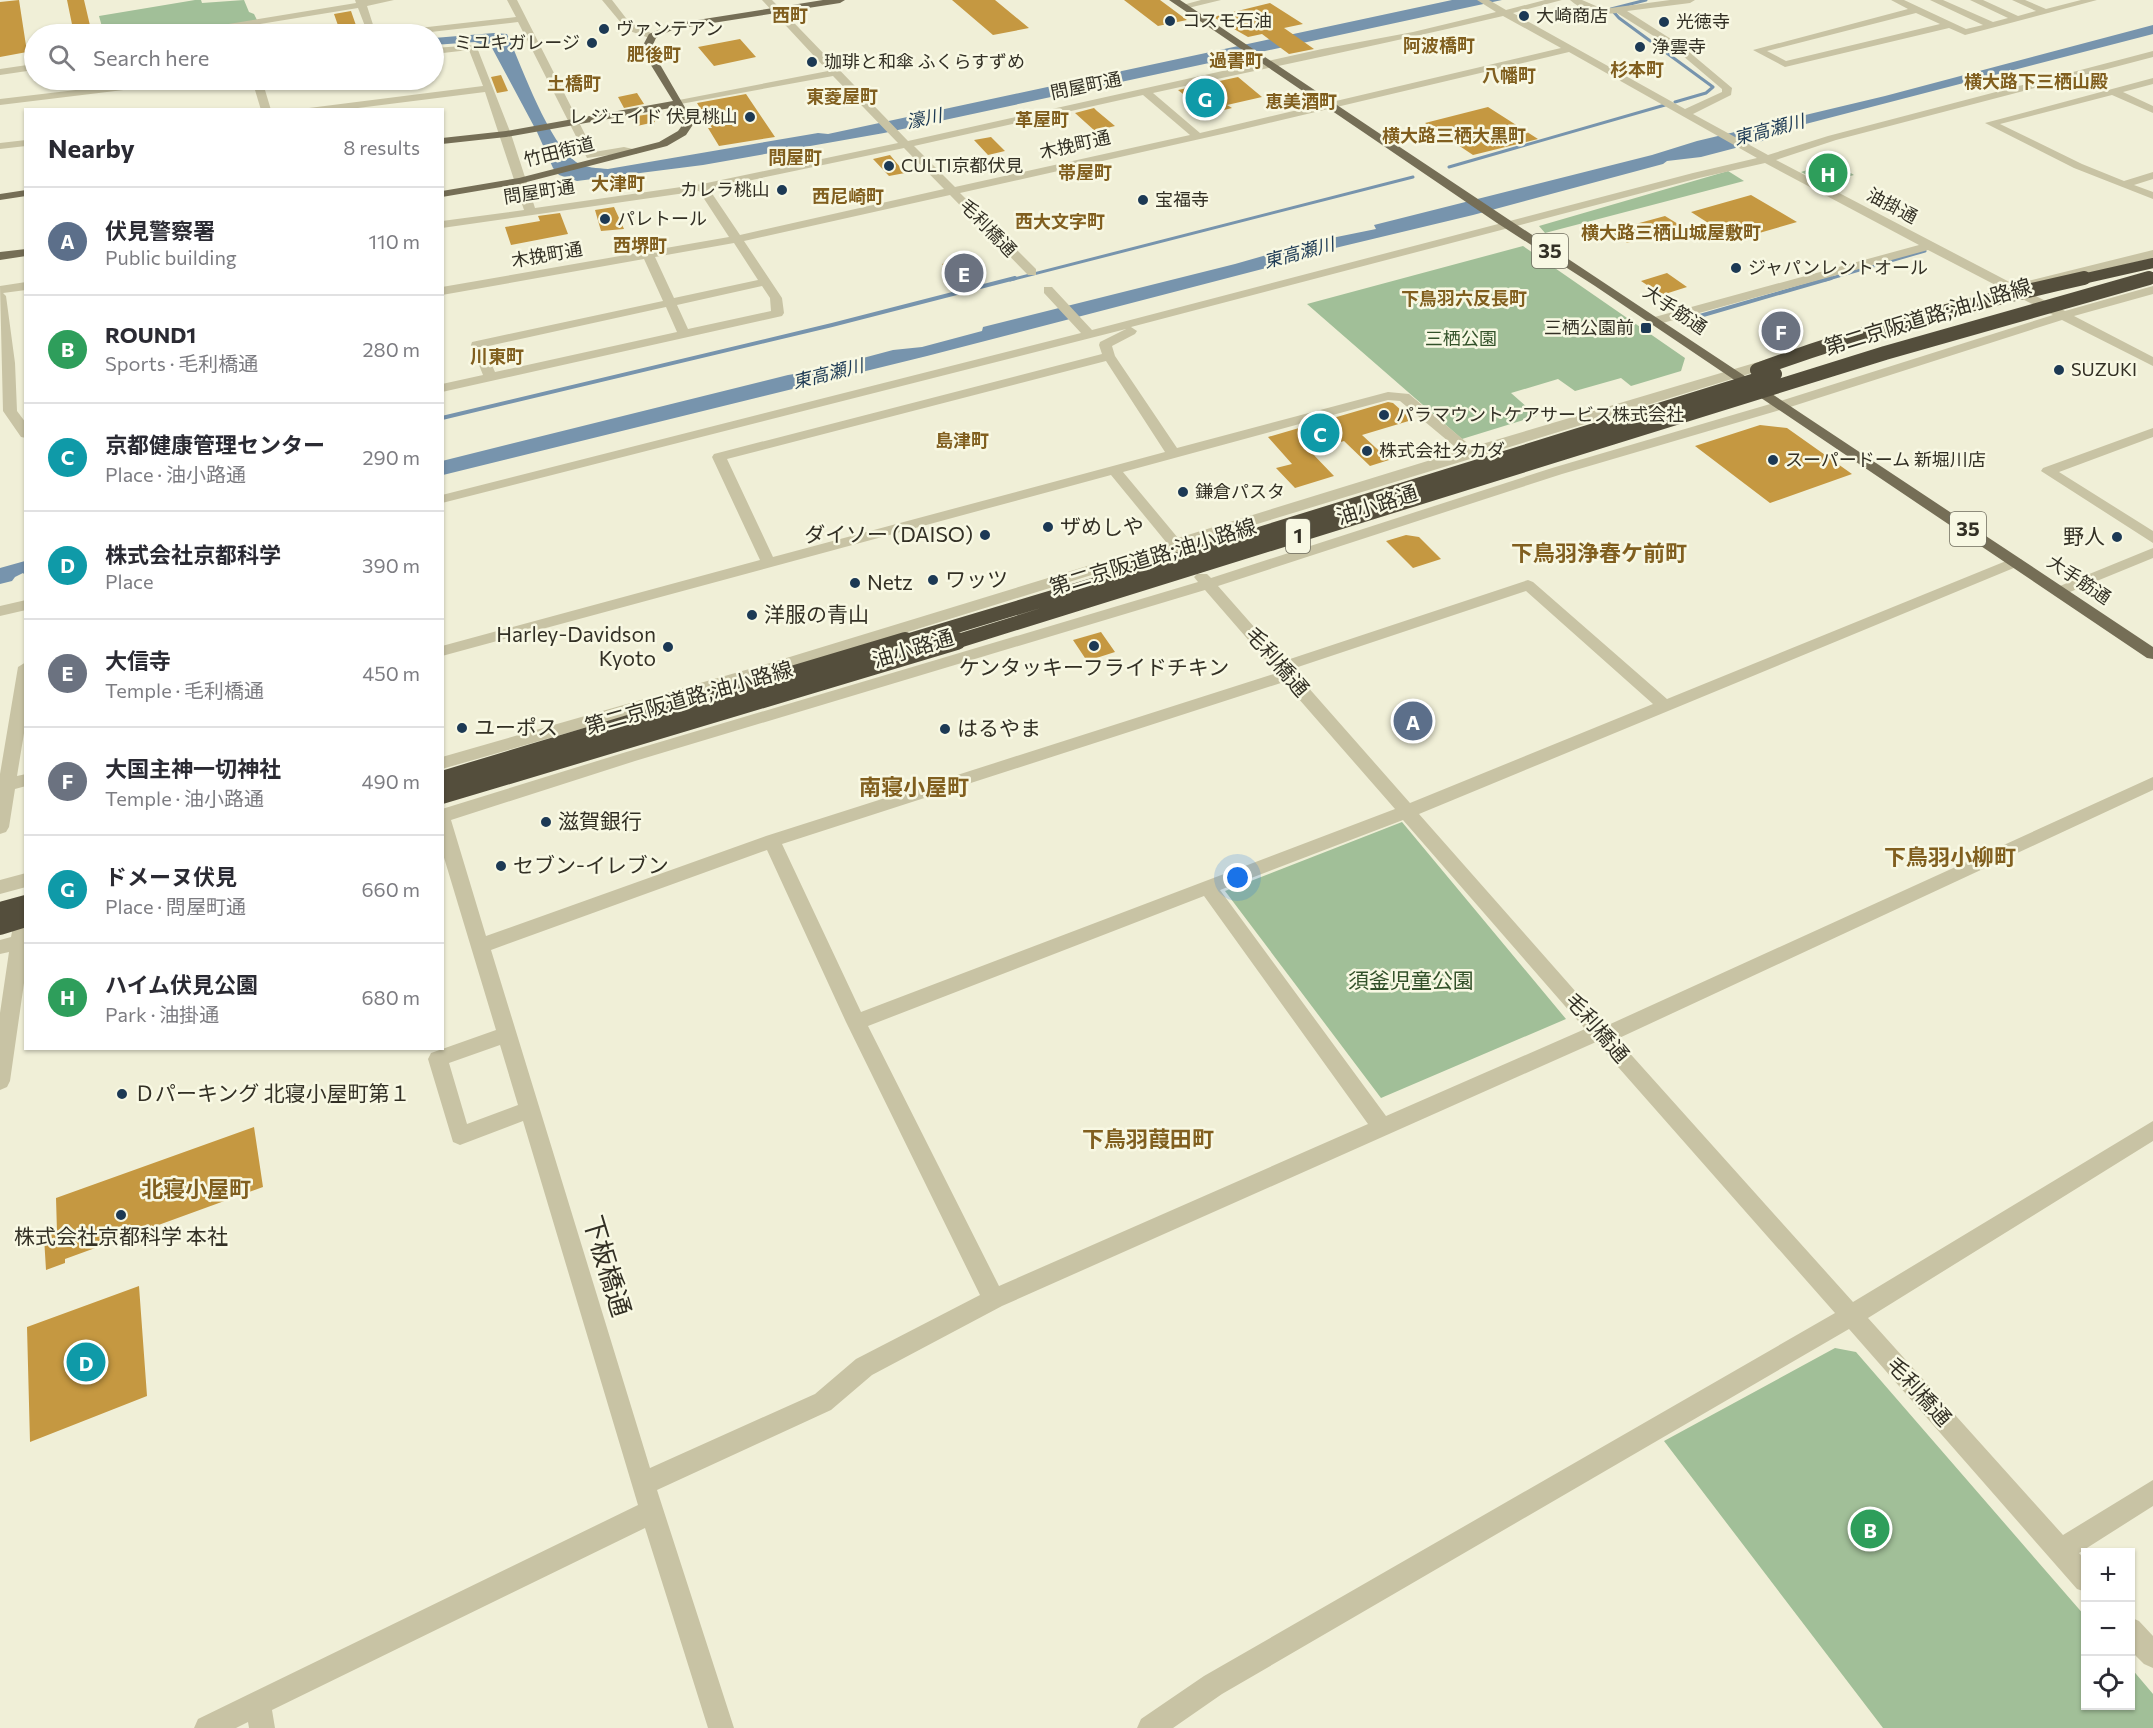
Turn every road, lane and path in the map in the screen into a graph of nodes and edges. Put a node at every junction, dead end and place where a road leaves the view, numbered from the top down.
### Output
1 (389, 0) edge
2 (512, 0) edge
3 (607, 0) edge
4 (767, 0) edge
5 (840, 0) edge
6 (1174, 0) edge
7 (1216, 0) edge
8 (1557, 0) edge
9 (1575, 0) edge
10 (1690, 0) edge
11 (1896, 0) edge
12 (1935, 0) edge
13 (1975, 0) edge
14 (2017, 0) edge
15 (2059, 0) edge
16 (2092, 0) edge
17 (360, 2) edge
18 (1487, 2) edge
19 (2072, 5) junction
20 (1184, 6) junction
21 (776, 10) junction
22 (1917, 10) junction
23 (1615, 11) junction
24 (1504, 12) junction
25 (2045, 12) junction
26 (522, 19) junction
27 (2018, 19) junction
28 (240, 24) edge
29 (368, 24) edge
30 (1949, 25) junction
31 (1992, 26) junction
32 (444, 28) edge
33 (1824, 33) junction
34 (652, 36) junction
35 (1854, 48) junction
36 (1571, 49) junction
37 (444, 50) edge
38 (2153, 54) edge
39 (1268, 64) junction
40 (24, 68) edge
41 (0, 72) edge
42 (836, 73) junction
43 (2153, 81) edge
44 (489, 88) junction
45 (60, 90) edge
46 (260, 90) edge
47 (1145, 91) junction
48 (2113, 91) junction
49 (0, 102) edge
50 (680, 103) junction
51 (1329, 105) junction
52 (265, 108) edge
53 (329, 108) edge
54 (1676, 108) junction
55 (2153, 110) edge
56 (574, 122) junction
57 (506, 134) junction
58 (1198, 136) junction
59 (444, 141) edge
60 (24, 142) edge
61 (906, 145) junction
62 (0, 146) edge
63 (633, 152) junction
64 (1768, 159) junction
65 (2153, 176) edge
66 (519, 181) junction
67 (2125, 184) junction
68 (702, 187) junction
69 (951, 191) junction
70 (24, 193) edge
71 (444, 194) edge
72 (2153, 196) edge
73 (0, 197) edge
74 (531, 212) junction
75 (1504, 222) junction
76 (444, 225) edge
77 (735, 239) junction
78 (1929, 246) junction
79 (24, 252) edge
80 (2153, 254) edge
81 (0, 256) edge
82 (649, 256) junction
83 (2153, 265) edge
84 (1032, 272) dead end
85 (2153, 277) edge
86 (765, 282) junction
87 (24, 286) edge
88 (2014, 289) junction
89 (2153, 289) edge
90 (0, 290) edge
91 (444, 291) edge
92 (1049, 292) dead end
93 (0, 296) edge
94 (670, 303) junction
95 (2065, 315) junction
96 (1148, 320) junction
97 (1655, 321) junction
98 (610, 333) junction
99 (1087, 333) junction
100 (684, 334) junction
101 (1107, 350) junction
102 (24, 360) edge
103 (2153, 362) edge
104 (4, 364) edge
105 (1734, 373) junction
106 (491, 377) junction
107 (444, 388) edge
108 (1782, 405) junction
109 (1677, 418) junction
110 (24, 431) edge
111 (2153, 432) edge
112 (1469, 452) junction
113 (1174, 454) junction
114 (1115, 471) junction
115 (444, 499) edge
116 (2153, 538) edge
117 (1174, 543) junction
118 (2153, 554) edge
119 (2016, 562) junction
120 (769, 564) junction
121 (1208, 584) junction
122 (2060, 591) junction
123 (24, 605) edge
124 (0, 611) edge
125 (444, 650) edge
126 (2153, 654) edge
127 (1285, 671) junction
128 (24, 688) edge
129 (1665, 706) junction
130 (19, 741) edge
131 (444, 762) edge
132 (444, 779) edge
133 (24, 780) edge
134 (2153, 783) edge
135 (3, 785) edge
136 (444, 794) edge
137 (1408, 811) junction
138 (444, 817) edge
139 (444, 825) edge
140 (0, 827) edge
141 (772, 841) junction
142 (24, 881) edge
143 (0, 887) edge
144 (1208, 888) junction
145 (24, 904) edge
146 (24, 910) edge
147 (0, 911) edge
148 (24, 919) edge
149 (0, 926) edge
150 (15, 943) edge
151 (480, 946) junction
152 (856, 1022) junction
153 (506, 1034) junction
154 (1601, 1034) junction
155 (0, 1081) edge
156 (529, 1110) junction
157 (1382, 1127) junction
158 (2153, 1130) edge
159 (994, 1299) junction
160 (1851, 1316) junction
161 (643, 1484) junction
162 (2153, 1492) edge
163 (652, 1511) junction
164 (2060, 1551) junction
165 (2081, 1575) edge
166 (2135, 1635) edge
167 (2153, 1655) edge
168 (260, 1716) edge
169 (207, 1728) edge
170 (721, 1728) edge
171 (1150, 1728) edge

1 - 17 street
2 - 26 street
3 - 34 street
4 - 21 street
5 - 21 main road
6 - 20 main road, 大手筋通 / 35
7 - 20 street
8 - 24 street, 問屋町通
9 - 23 street
10 - 23 street
11 - 22 street
12 - 31 street
13 - 27 street
14 - 25 street
15 - 19 street
16 - 19 street
17 - 28 street
17 - 29 street
18 - 24 street, 油掛通
19 - 25 street
20 - 39 main road, 大手筋通 / 35
21 - 34 main road
21 - 42 street
22 - 30 street
22 - 33 street
23 - 54 street
24 - 36 street, 油掛通
24 - 39 street, 問屋町通
25 - 27 street
26 - 32 street
26 - 56 street
27 - 31 street
30 - 31 street
30 - 35 street
33 - 35 street
33 - 35 street
34 - 50 main road, 竹田街道
36 - 51 street, 木挽町通
36 - 54 street, 油掛通
37 - 44 street
38 - 64 street
39 - 47 street, 問屋町通
39 - 51 main road, 大手筋通 / 35
40 - 41 street
42 - 50 street
42 - 61 street, 毛利橋通
43 - 48 street
44 - 53 street
44 - 57 street
45 - 49 street
46 - 52 street
47 - 58 street
47 - 61 street, 問屋町通
48 - 55 street
48 - 67 street
50 - 56 main road, 竹田街道
50 - 63 main road, 竹田街道
51 - 58 street, 木挽町通
51 - 75 main road, 大手筋通 / 35
54 - 64 street, 油掛通
56 - 57 main road, 竹田街道
56 - 63 street
57 - 59 main road, 竹田街道
57 - 66 street
58 - 69 street, 木挽町通
60 - 62 street
61 - 68 street, 問屋町通
61 - 69 street, 毛利橋通
63 - 66 main road, 竹田街道
64 - 75 street
64 - 78 street, 油掛通
65 - 67 street
66 - 71 main road, 竹田街道
66 - 74 street
67 - 72 street
68 - 74 street, 問屋町通
68 - 77 street
69 - 77 street, 木挽町通
69 - 84 street, 毛利橋通
70 - 73 main road
74 - 76 street, 問屋町通
75 - 96 street
75 - 97 main road, 大手筋通 / 35
77 - 82 street, 木挽町通
77 - 86 street
78 - 88 street, 油掛通
78 - 97 street
79 - 81 main road
80 - 88 street, 油小路通
82 - 91 street, 木挽町通
82 - 94 street
83 - 132 highway, 第二京阪道路;油小路線 / 1, bridge
85 - 109 highway, 第二京阪道路;油小路線 / 1, bridge
86 - 94 street
86 - 100 street
87 - 90 street
88 - 95 street, 油掛通
88 - 105 street, 油小路通
89 - 95 street, 油小路通
89 - 109 highway, bridge
92 - 99 street
93 - 104 street
94 - 98 street
94 - 100 street
95 - 103 street, 油掛通
95 - 108 street, 油小路通
96 - 99 street
96 - 101 street
97 - 105 main road, 大手筋通 / 35
98 - 100 street
98 - 106 street
98 - 106 street
99 - 115 street
101 - 113 street
101 - 120 street
102 - 104 street
104 - 110 street
105 - 108 main road, 大手筋通 / 35
105 - 112 street, 油小路通
106 - 107 street
108 - 119 main road, 大手筋通 / 35
108 - 121 street, 油小路通
109 - 136 highway, 第二京阪道路;油小路線 / 1, bridge
111 - 116 street
112 - 113 street
112 - 117 street, 油小路通
113 - 114 street
114 - 117 street, 毛利橋通
114 - 120 street
117 - 121 street, 毛利橋通
117 - 131 street, 油小路通
118 - 122 street
119 - 122 main road, 大手筋通 / 35
119 - 129 street
120 - 125 street
121 - 127 street, 毛利橋通
121 - 138 street, 油小路通
122 - 126 main road, 大手筋通 / 35
123 - 124 street
127 - 129 street
127 - 137 street, 毛利橋通
127 - 141 street
128 - 130 street
129 - 137 street
130 - 135 street
133 - 135 street
134 - 154 street
135 - 140 street
137 - 144 street
137 - 154 street, 毛利橋通
139 - 151 street, 下板橋通
141 - 151 street
141 - 152 street
142 - 143 street
144 - 152 street
144 - 157 street
145 - 147 highway, bridge
146 - 150 street
148 - 149 highway, bridge
150 - 155 street
151 - 153 street, 下板橋通
152 - 159 street
153 - 156 street, 下板橋通
153 - 156 street
154 - 157 street
154 - 160 street, 毛利橋通
156 - 161 street, 下板橋通
157 - 159 street
158 - 160 street
159 - 161 street
160 - 164 street, 毛利橋通
160 - 171 street
161 - 163 street, 下板橋通
162 - 164 street
163 - 168 street
163 - 170 street, 下板橋通
164 - 165 street, 毛利橋通
166 - 167 street
168 - 169 street

